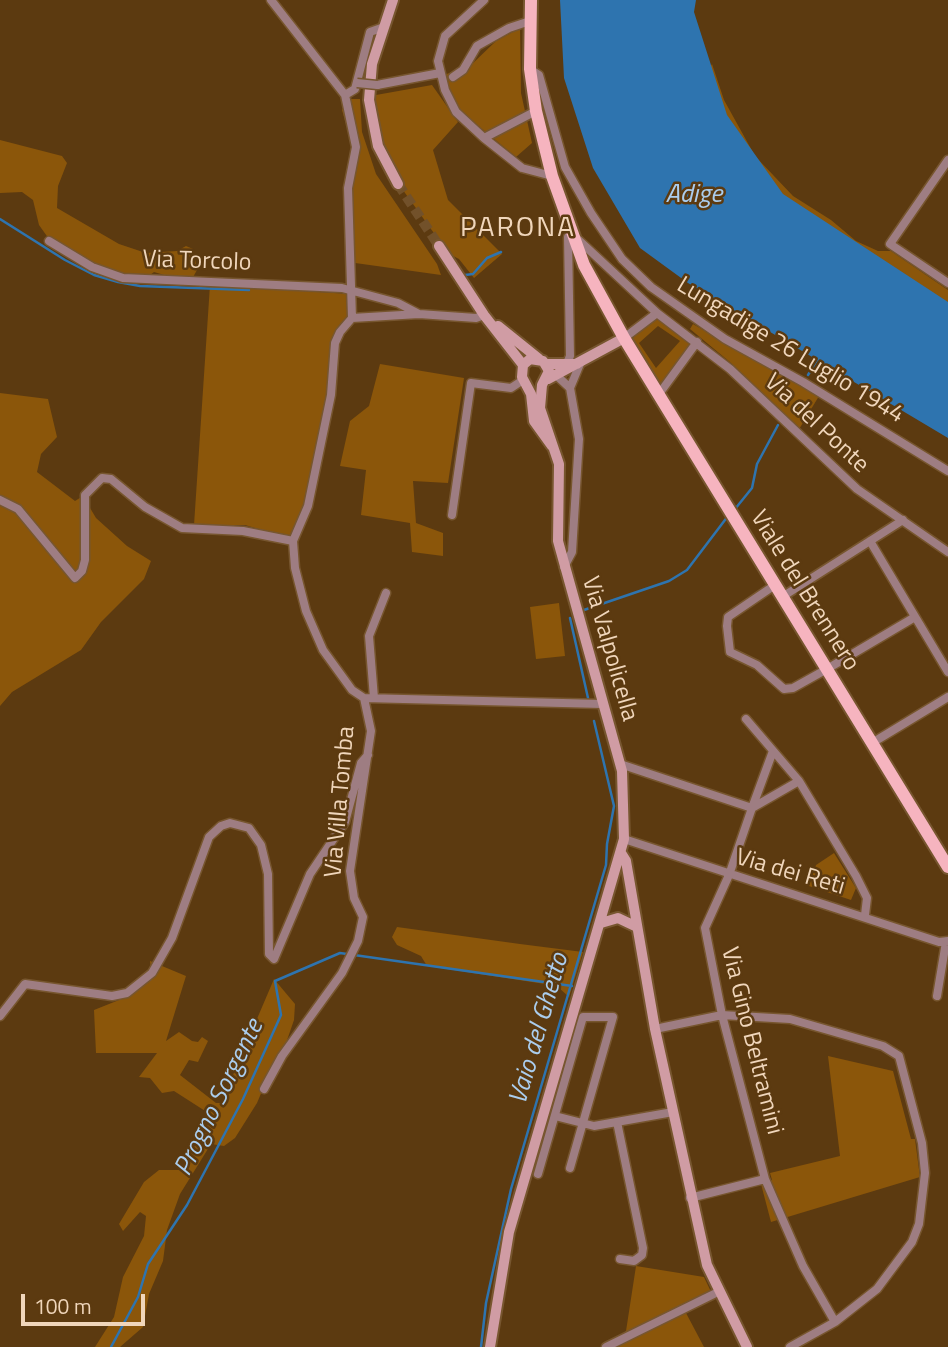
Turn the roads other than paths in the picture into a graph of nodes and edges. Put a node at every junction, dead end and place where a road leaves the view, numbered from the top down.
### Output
1 (271, 0) edge
2 (393, 0) edge
3 (484, 0) edge
4 (531, 0) edge
5 (530, 21) junction
6 (384, 27) junction
7 (530, 69) junction
8 (440, 73) junction
9 (453, 77) dead end
10 (357, 83) junction
11 (345, 94) junction
12 (536, 111) junction
13 (484, 138) junction
14 (948, 160) edge
15 (552, 176) junction
16 (398, 184) tunnel mouth
17 (571, 233) junction
18 (49, 241) dead end
19 (439, 246) tunnel mouth
20 (948, 283) edge
21 (353, 289) junction
22 (657, 313) junction
23 (419, 314) junction
24 (352, 318) junction
25 (487, 318) junction
26 (624, 338) junction
27 (697, 342) junction
28 (543, 361) junction
29 (567, 363) junction
30 (580, 364) junction
31 (523, 366) junction
32 (549, 380) junction
33 (524, 382) junction
34 (570, 388) junction
35 (659, 394) junction
36 (552, 446) junction
37 (948, 471) edge
38 (0, 500) edge
39 (452, 514) dead end
40 (903, 520) junction
41 (293, 541) junction
42 (870, 541) junction
43 (948, 552) edge
44 (564, 567) junction
45 (779, 591) junction
46 (386, 593) dead end
47 (915, 617) junction
48 (827, 669) junction
49 (948, 672) edge
50 (361, 697) junction
51 (948, 697) edge
52 (374, 698) junction
53 (602, 704) junction
54 (746, 719) dead end
55 (872, 743) junction
56 (773, 751) junction
57 (368, 755) junction
58 (620, 764) junction
59 (799, 781) junction
60 (752, 808) junction
61 (624, 839) junction
62 (621, 853) junction
63 (948, 867) edge
64 (729, 875) junction
65 (865, 915) junction
66 (601, 923) junction
67 (637, 927) junction
68 (947, 941) edge
69 (937, 996) dead end
70 (722, 1015) junction
71 (0, 1016) edge
72 (655, 1029) junction
73 (264, 1089) dead end
74 (673, 1112) junction
75 (555, 1116) junction
76 (617, 1122) junction
77 (583, 1124) junction
78 (570, 1168) dead end
79 (538, 1174) dead end
80 (765, 1179) junction
81 (690, 1198) junction
82 (620, 1259) dead end
83 (718, 1292) junction
84 (835, 1322) junction
85 (491, 1347) edge
86 (607, 1347) edge
87 (747, 1347) edge
88 (790, 1347) edge

1 - 11 street
2 - 6 main road
3 - 8 street
4 - 5 main road, Viale del Brennero
5 - 7 main road, Viale del Brennero
5 - 9 street
6 - 10 street
6 - 16 main road
7 - 12 main road, Viale del Brennero
7 - 37 street, Lungadige 26 Luglio 1944
8 - 10 street, bridge
8 - 13 street
10 - 11 street
11 - 21 street
12 - 13 street
12 - 15 main road, Viale del Brennero
13 - 15 street
14 - 20 street
15 - 17 main road, Viale del Brennero
17 - 22 street, Via del Ponte
17 - 26 main road, Viale del Brennero
17 - 29 street
18 - 21 street, Via Torcolo
19 - 25 main road
21 - 23 street, Via Torcolo
21 - 24 street
22 - 26 street
22 - 27 street, Via del Ponte
23 - 24 street
23 - 25 street
24 - 41 street
25 - 28 main road
25 - 31 main road
26 - 30 main road
26 - 35 main road, Viale del Brennero
27 - 35 street
27 - 40 street, Via del Ponte
28 - 29 main road
28 - 31 main road
28 - 32 main road
29 - 30 main road
30 - 32 main road
30 - 34 street
31 - 33 main road
32 - 33 main road
32 - 34 street
32 - 36 main road
33 - 36 main road
33 - 39 street
34 - 44 street, Via Valpolicella
35 - 45 main road, Viale del Brennero
36 - 44 main road
38 - 41 street
40 - 42 street
40 - 43 street, Via del Ponte
41 - 50 street
42 - 45 street
42 - 47 street
44 - 53 main road, Via Valpolicella
45 - 48 main road, Viale del Brennero
45 - 48 street
46 - 52 street
47 - 48 street
47 - 49 street
48 - 55 main road, Viale del Brennero
50 - 52 street
50 - 57 street, Via Villa Tomba
51 - 55 street
52 - 53 street
53 - 58 main road, Via Valpolicella
54 - 56 street
55 - 63 main road, Viale del Brennero
56 - 59 street
56 - 60 street, Via Gino Beltramini
57 - 71 street
57 - 73 street, Via Villa Tomba
58 - 60 street
58 - 61 main road, Via Valpolicella
59 - 60 street
59 - 65 street
60 - 64 street, Via Gino Beltramini
61 - 62 main road, Via Valpolicella
61 - 64 street, Via dei Reti
62 - 66 main road, Via Valpolicella
62 - 67 main road
64 - 65 street, Via dei Reti
64 - 70 street, Via Gino Beltramini
65 - 68 street, Via dei Reti
66 - 67 main road
66 - 85 main road, Via Valpolicella
67 - 72 main road
68 - 69 street, Via dei Reti
70 - 72 street
70 - 80 street, Via Gino Beltramini
70 - 84 street
72 - 74 main road
74 - 76 street
74 - 81 main road
75 - 77 street
75 - 77 street
75 - 79 street
76 - 77 street
76 - 82 street
77 - 78 street
80 - 81 street
80 - 84 street, Via Gino Beltramini
81 - 83 main road
83 - 86 street
83 - 87 main road
84 - 88 street

